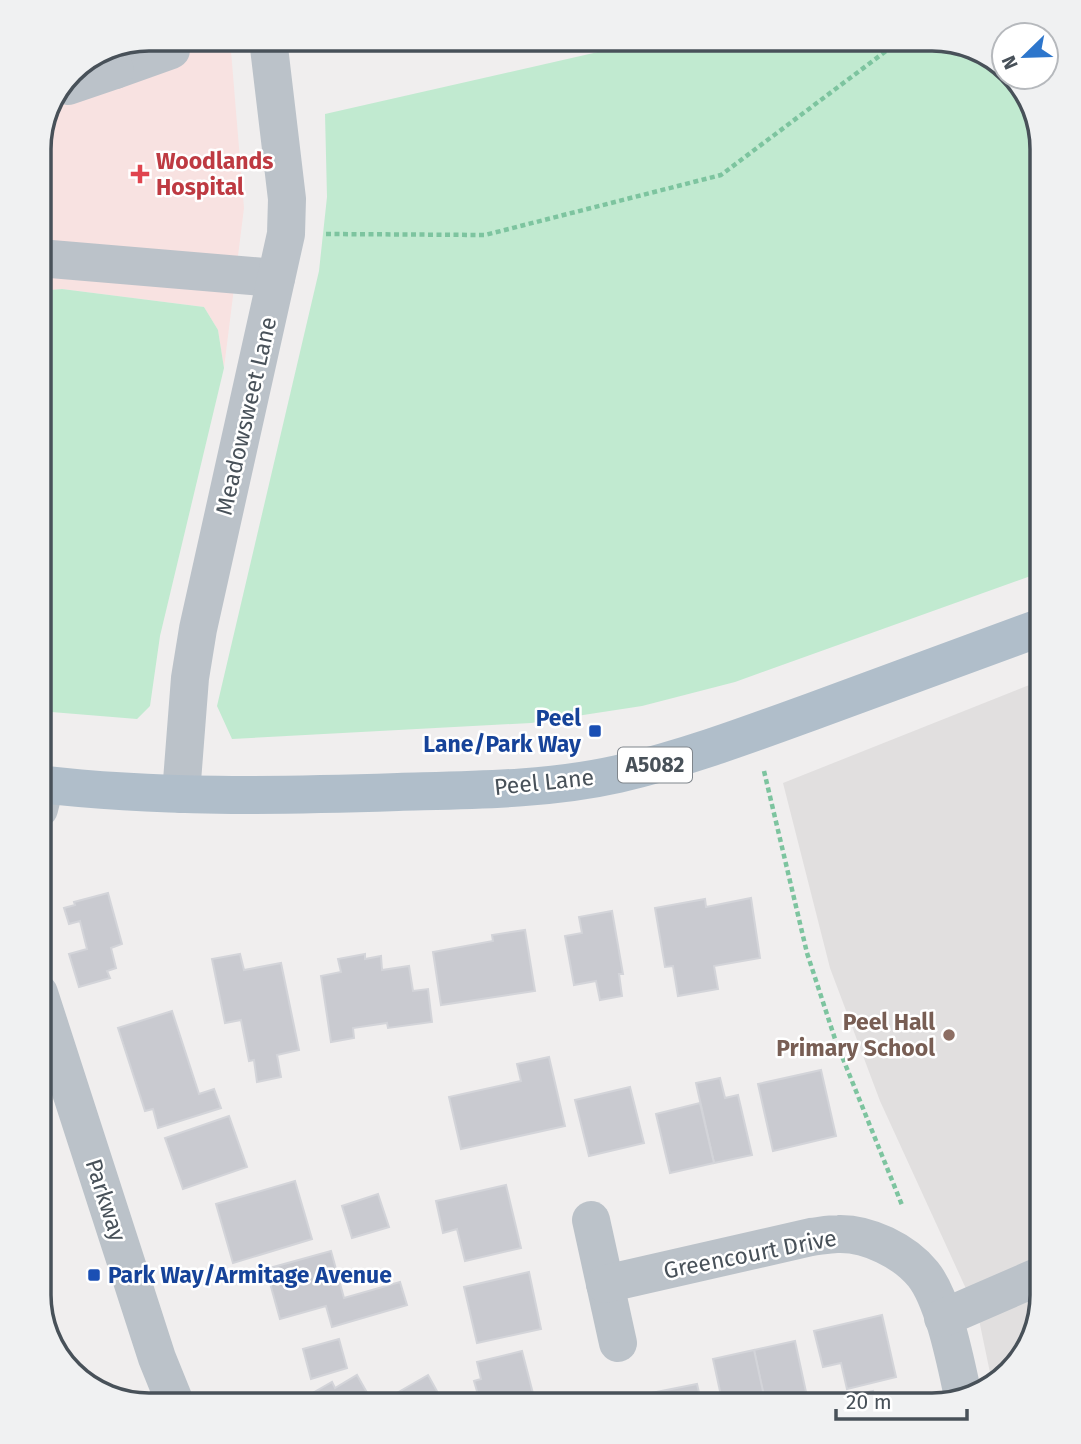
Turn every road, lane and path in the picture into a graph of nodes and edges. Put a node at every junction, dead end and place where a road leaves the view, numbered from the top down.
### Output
1 (166, 51) edge
2 (270, 51) edge
3 (886, 51) edge
4 (111, 62) edge
5 (80, 79) edge
6 (286, 234) junction
7 (51, 259) edge
8 (276, 278) junction
9 (1030, 631) edge
10 (754, 733) junction
11 (51, 793) edge
12 (181, 794) junction
13 (51, 1033) edge
14 (591, 1220) dead end
15 (908, 1261) junction
16 (1030, 1280) edge
17 (605, 1284) junction
18 (943, 1318) junction
19 (618, 1343) dead end
20 (961, 1389) edge
21 (171, 1393) edge

1 - 4 street
2 - 6 street, Meadowsweet Lane
3 - 6 path
4 - 5 street
6 - 8 street, Meadowsweet Lane
7 - 8 street
8 - 12 street, Meadowsweet Lane
9 - 10 main road, Peel Lane / A5082
10 - 12 main road, Peel Lane / A5082
10 - 15 path
11 - 12 main road, Peel Lane / A5082
13 - 21 street, Parkway
14 - 17 street
15 - 17 street, Greencourt Drive
15 - 18 street, Greencourt Drive
16 - 18 street
17 - 19 street
18 - 20 street, Greencourt Drive

